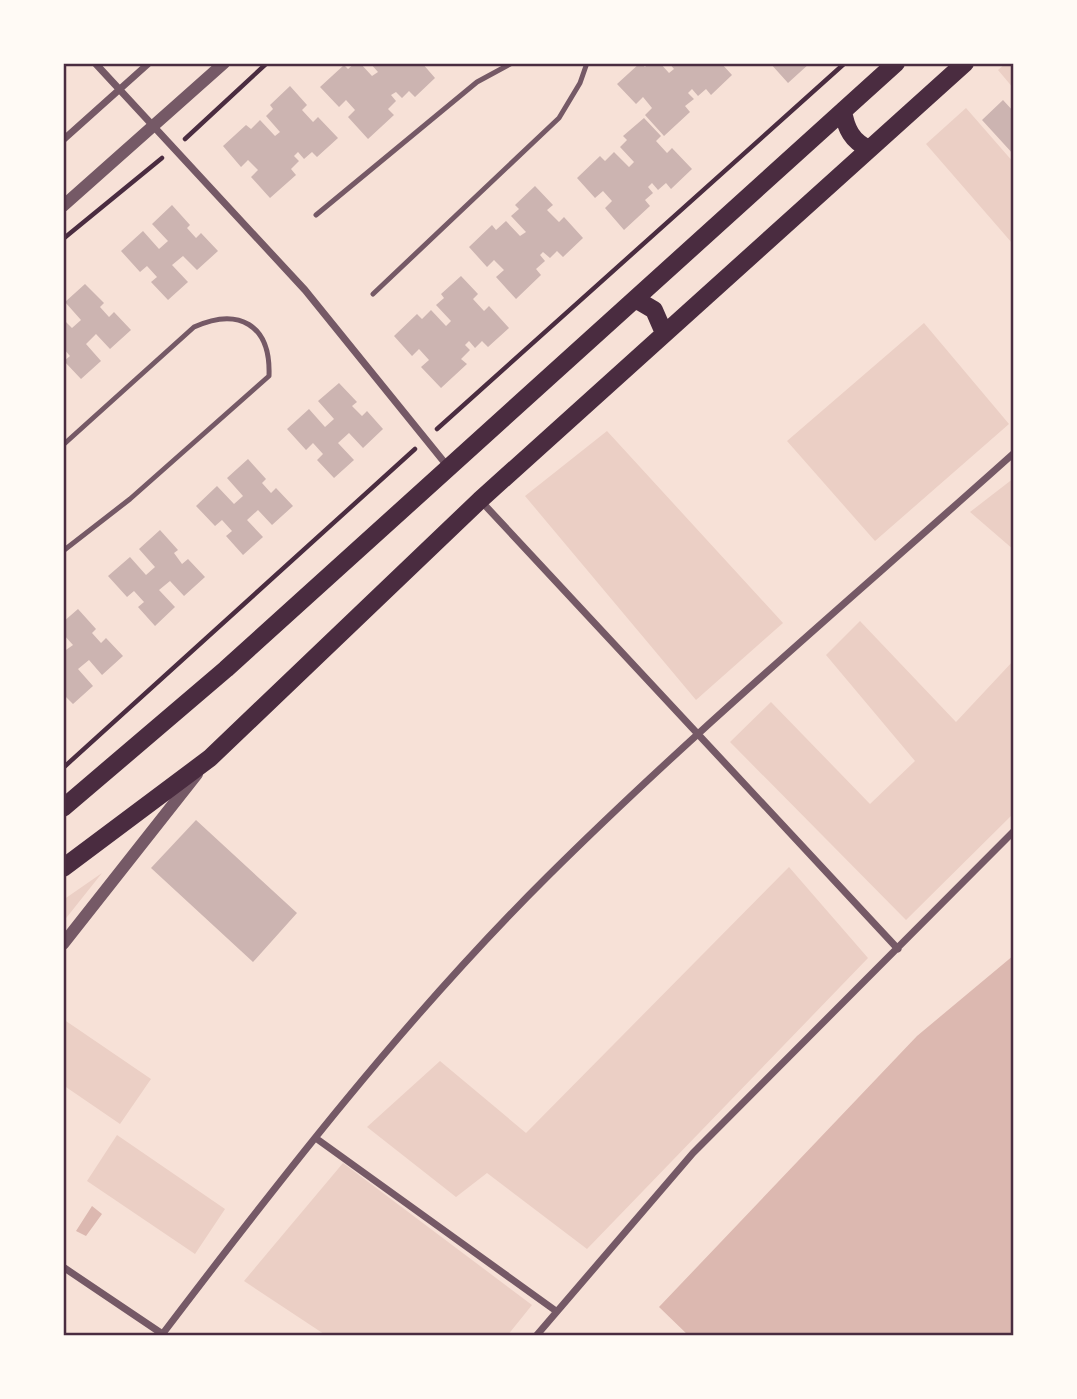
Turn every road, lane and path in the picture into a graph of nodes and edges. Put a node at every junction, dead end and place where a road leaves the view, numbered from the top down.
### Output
1 (95, 63) edge
2 (149, 63) edge
3 (224, 63) edge
4 (512, 63) edge
5 (587, 63) edge
6 (845, 63) edge
7 (896, 63) edge
8 (965, 63) edge
9 (120, 90) junction
10 (843, 111) junction
11 (153, 128) junction
12 (63, 140) edge
13 (869, 149) junction
14 (63, 206) edge
15 (316, 215) dead end
16 (373, 294) dead end
17 (638, 300) junction
18 (664, 333) junction
19 (427, 438) junction
20 (63, 445) edge
21 (1014, 453) edge
22 (449, 468) junction
23 (480, 500) junction
24 (63, 551) edge
25 (701, 734) junction
26 (209, 758) junction
27 (63, 768) edge
28 (63, 807) edge
29 (1014, 831) edge
30 (63, 868) edge
31 (63, 944) edge
32 (898, 948) junction
33 (317, 1139) junction
34 (63, 1267) edge
35 (556, 1311) junction
36 (162, 1335) edge
37 (536, 1336) edge

1 - 9 street
2 - 9 street
3 - 11 street
4 - 15 lane
5 - 16 lane
6 - 19 path
7 - 10 main road
8 - 13 main road
9 - 11 street
9 - 12 street
10 - 13 main road
10 - 17 main road
11 - 14 street
11 - 19 street
13 - 18 main road
17 - 18 main road
17 - 22 main road
18 - 23 main road
19 - 22 street
19 - 27 path
20 - 24 lane
21 - 25 street
22 - 28 main road
23 - 25 street
23 - 26 main road
25 - 32 street
25 - 33 street
26 - 30 main road
26 - 31 street
29 - 32 street
32 - 35 street
33 - 35 street
33 - 36 street
34 - 36 street
35 - 37 street

